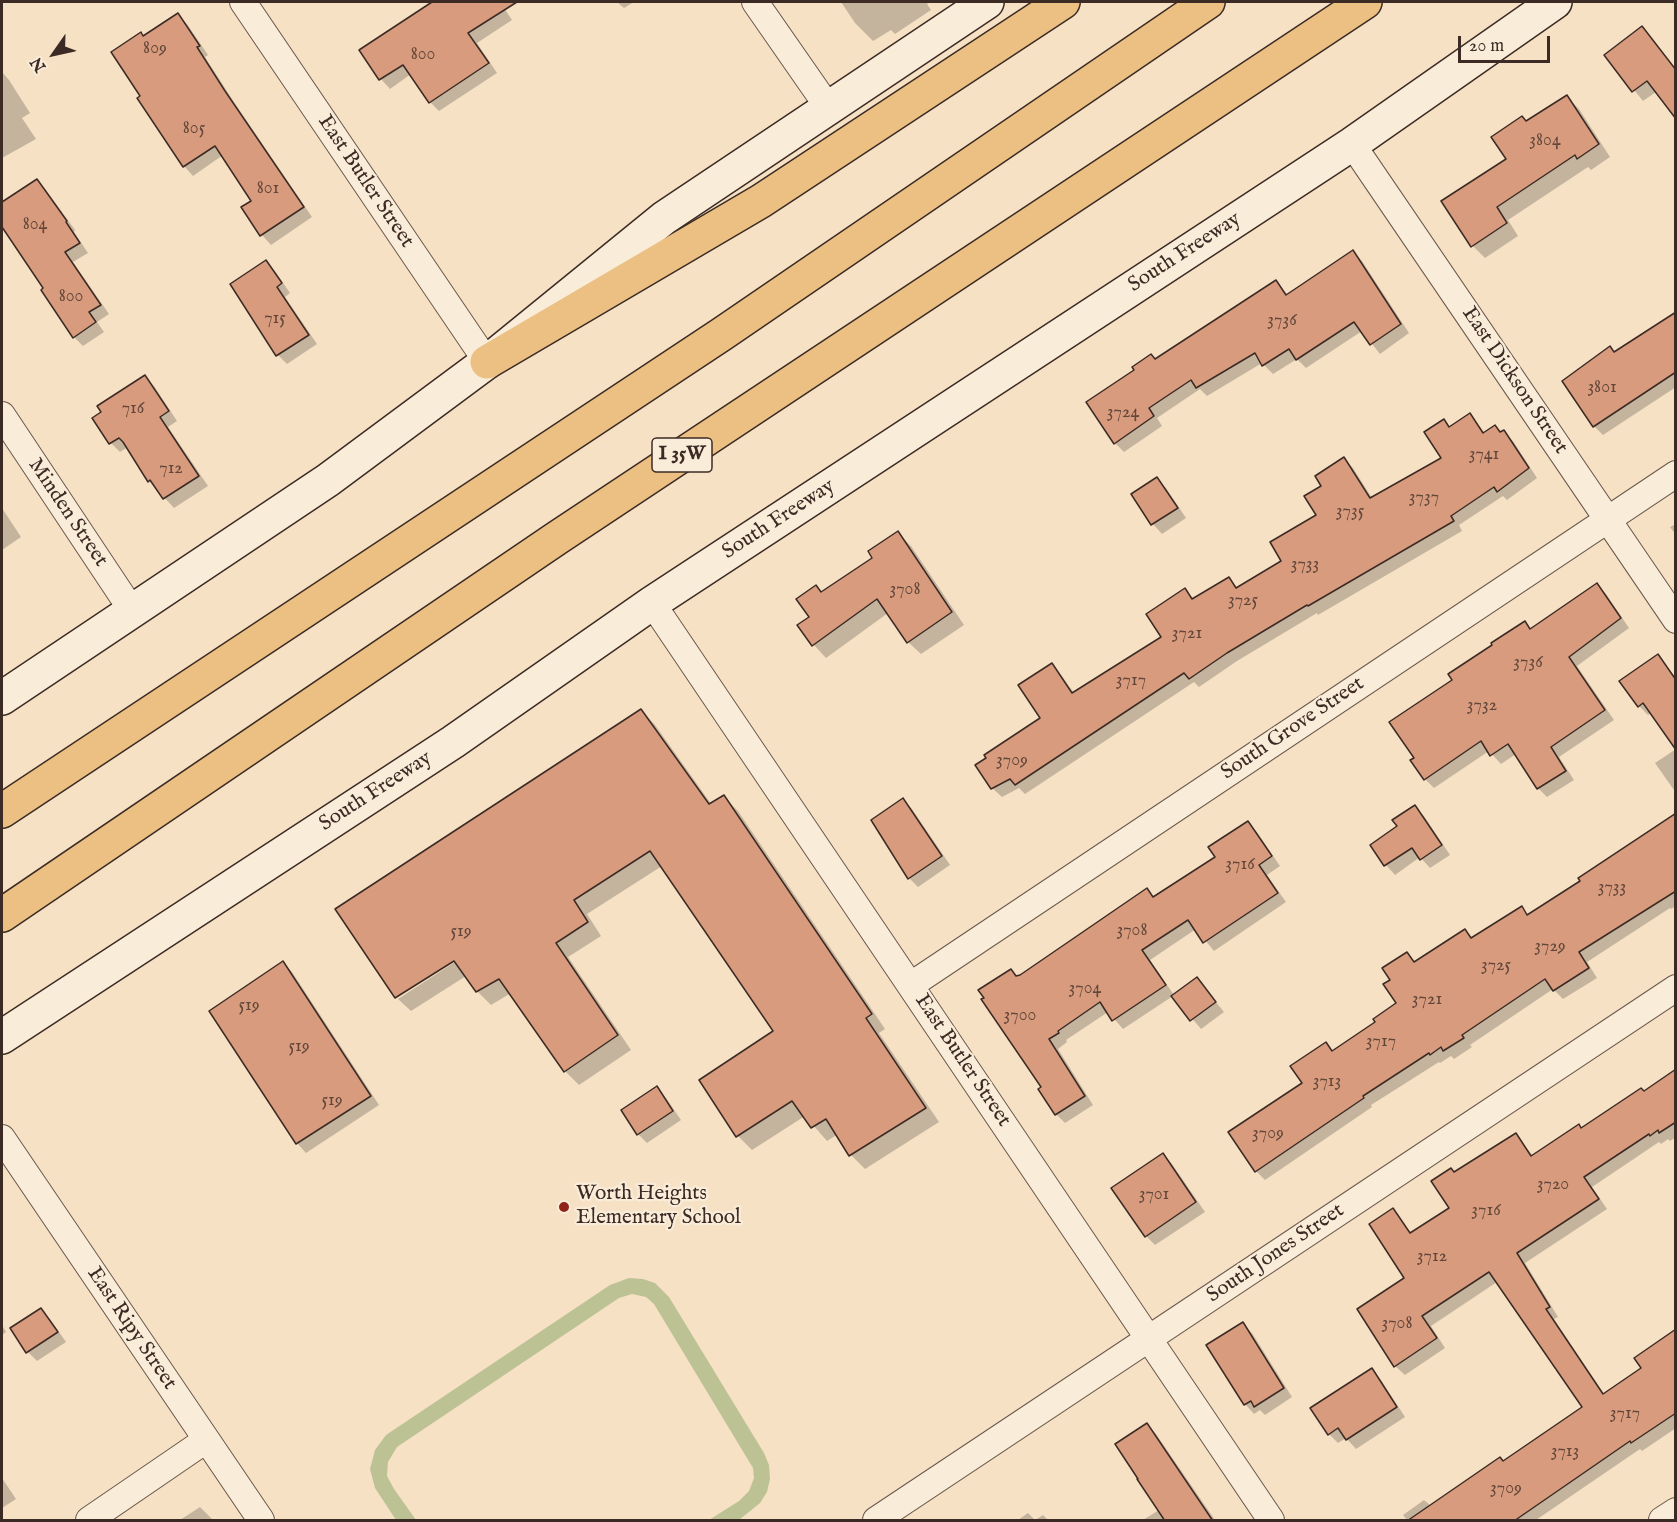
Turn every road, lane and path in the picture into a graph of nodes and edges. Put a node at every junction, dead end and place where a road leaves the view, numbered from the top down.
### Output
1 (243, 2) edge
2 (755, 2) edge
3 (987, 2) edge
4 (1063, 2) edge
5 (1208, 2) edge
6 (1365, 2) edge
7 (1555, 2) edge
8 (828, 107) junction
9 (1352, 144) junction
10 (487, 362) junction
11 (2, 415) edge
12 (1676, 474) edge
13 (1608, 519) junction
14 (652, 603) junction
15 (133, 612) junction
16 (1676, 620) edge
17 (2, 698) edge
18 (2, 811) edge
19 (2, 915) edge
20 (911, 985) junction
21 (1676, 988) edge
22 (2, 1037) edge
23 (2, 1138) edge
24 (1149, 1339) junction
25 (206, 1440) junction
26 (1676, 1511) edge
27 (88, 1521) edge
28 (261, 1521) edge
29 (876, 1521) edge
30 (1271, 1521) edge
31 (1662, 1521) edge

1 - 10 street, East Butler Street
2 - 8 street
3 - 8 main road
4 - 10 highway
5 - 18 highway
6 - 19 highway, I 35W
7 - 9 main road, South Freeway
8 - 10 main road
9 - 13 street, East Dickson Street
9 - 14 main road, South Freeway
10 - 15 main road
11 - 15 street, Minden Street
12 - 13 street, South Grove Street
13 - 16 street, East Dickson Street
13 - 20 street, South Grove Street
14 - 20 street, East Butler Street
14 - 22 main road, South Freeway
15 - 17 main road
20 - 24 street, East Butler Street
21 - 24 street, South Jones Street
23 - 25 street, East Ripy Street
24 - 29 street, South Jones Street
24 - 30 street, East Butler Street
25 - 27 street
25 - 28 street, East Ripy Street
26 - 31 street

